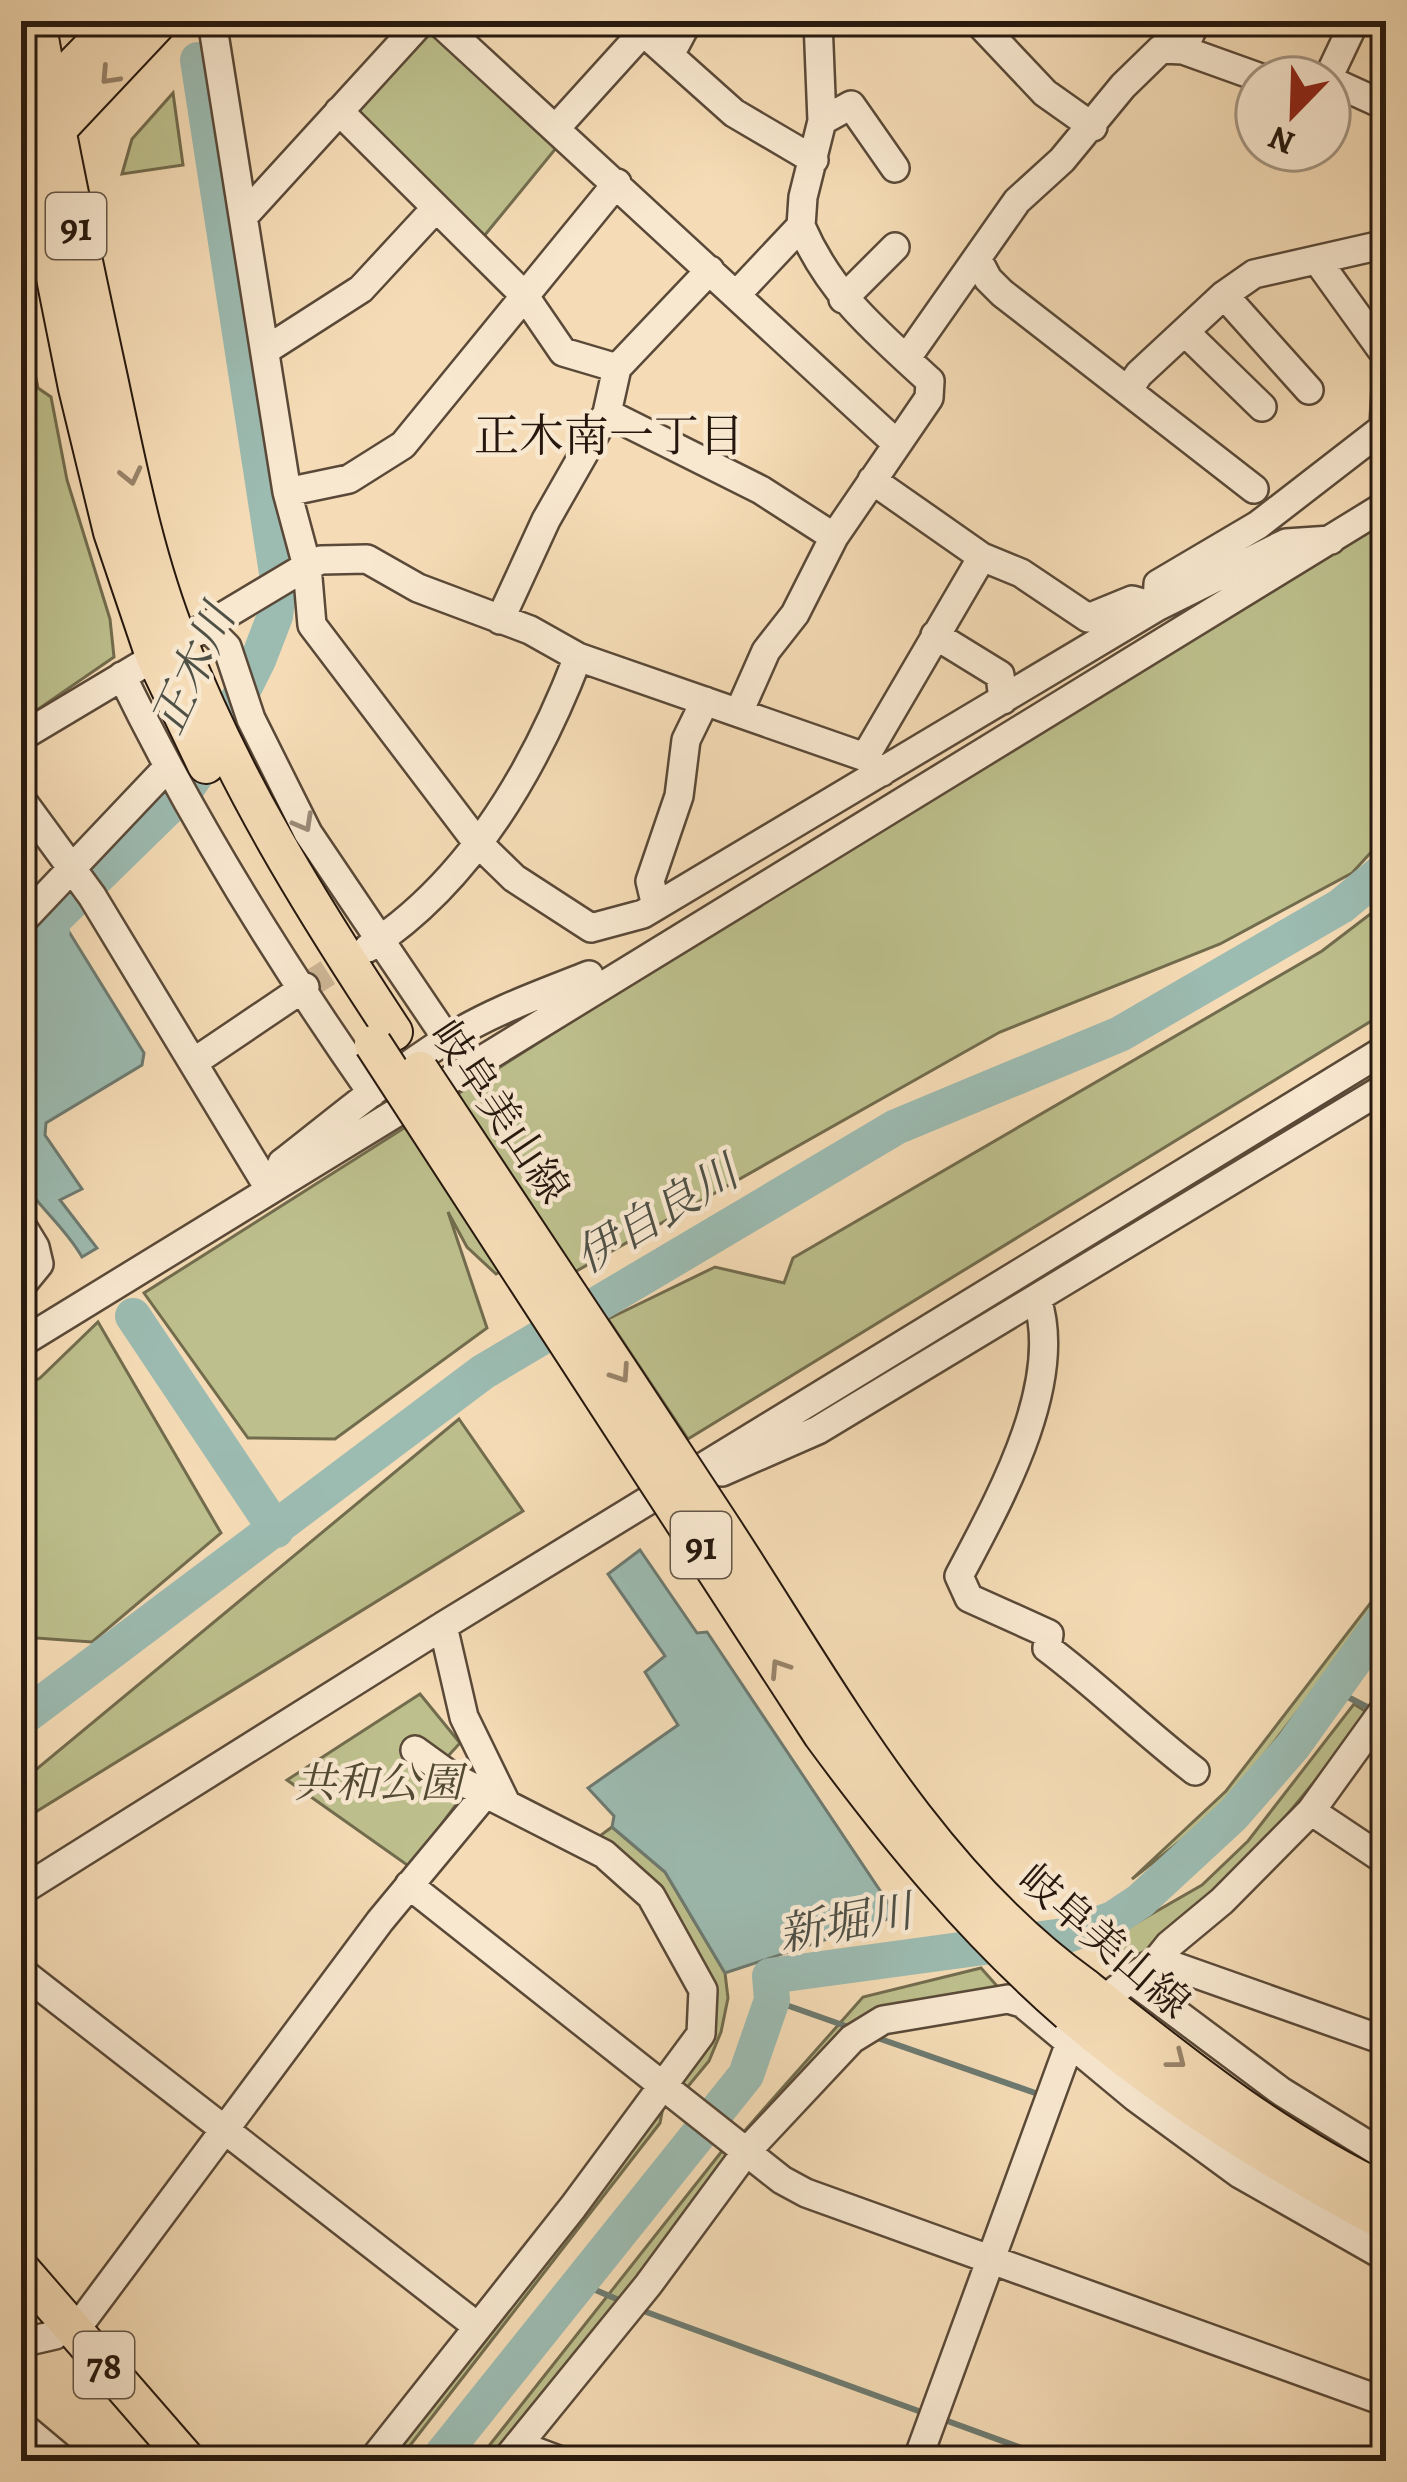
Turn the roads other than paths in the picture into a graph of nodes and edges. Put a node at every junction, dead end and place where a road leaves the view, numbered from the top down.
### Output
1 (37, 21) edge
2 (117, 21) edge
3 (160, 21) edge
4 (212, 21) edge
5 (422, 21) edge
6 (438, 21) edge
7 (688, 21) edge
8 (818, 21) edge
9 (977, 21) edge
10 (1196, 21) edge
11 (1355, 21) edge
12 (637, 26) edge
13 (1183, 50) junction
14 (1340, 54) edge
15 (670, 56) junction
16 (1233, 68) edge
17 (1353, 90) edge
18 (1386, 106) edge
19 (339, 111) junction
20 (35, 113) edge
21 (822, 121) junction
22 (1093, 127) junction
23 (556, 128) junction
24 (814, 160) junction
25 (26, 166) edge
26 (896, 168) dead end
27 (616, 184) junction
28 (436, 209) junction
29 (244, 216) junction
30 (801, 226) junction
31 (1386, 244) edge
32 (895, 247) dead end
33 (978, 260) junction
34 (1317, 260) junction
35 (710, 270) junction
36 (737, 294) junction
37 (524, 295) junction
38 (1224, 296) junction
39 (843, 299) junction
40 (1185, 332) junction
41 (266, 350) junction
42 (1386, 350) edge
43 (906, 359) junction
44 (616, 368) junction
45 (1128, 390) junction
46 (1309, 390) dead end
47 (1386, 392) edge
48 (1262, 407) dead end
49 (607, 413) junction
50 (1385, 427) edge
51 (896, 442) junction
52 (872, 480) junction
53 (1254, 489) dead end
54 (287, 492) junction
55 (1386, 505) edge
56 (834, 537) junction
57 (1331, 540) junction
58 (982, 557) junction
59 (308, 566) junction
60 (1157, 607) junction
61 (500, 620) junction
62 (935, 635) junction
63 (180, 642) junction
64 (578, 657) junction
65 (122, 676) junction
66 (705, 700) junction
67 (1003, 700) junction
68 (739, 712) junction
69 (21, 737) edge
70 (874, 765) junction
71 (169, 772) junction
72 (21, 799) edge
73 (476, 841) junction
74 (79, 881) junction
75 (656, 906) junction
76 (21, 922) edge
77 (374, 944) junction
78 (634, 963) junction
79 (303, 989) junction
80 (447, 1039) junction
81 (1386, 1049) edge
82 (194, 1062) junction
83 (1386, 1087) edge
84 (372, 1093) junction
85 (270, 1190) junction
86 (21, 1224) edge
87 (21, 1286) edge
88 (1037, 1299) junction
89 (21, 1343) edge
90 (707, 1478) dead end
91 (443, 1626) junction
92 (1386, 1707) edge
93 (416, 1750) dead end
94 (1195, 1771) dead end
95 (496, 1797) junction
96 (1311, 1811) junction
97 (1386, 1861) edge
98 (409, 1885) junction
99 (21, 1891) edge
100 (1157, 1960) junction
101 (27, 1976) dead end
102 (1089, 2009) junction
103 (1386, 2041) edge
104 (670, 2089) junction
105 (226, 2130) junction
106 (743, 2149) junction
107 (1386, 2156) edge
108 (1386, 2192) edge
109 (1386, 2223) edge
110 (1386, 2257) edge
111 (992, 2261) junction
112 (21, 2269) edge
113 (21, 2298) edge
114 (478, 2327) junction
115 (50, 2333) edge
116 (1386, 2402) edge
117 (21, 2425) edge
118 (512, 2453) edge
119 (64, 2461) edge
120 (168, 2461) edge
121 (188, 2461) edge
122 (372, 2461) edge
123 (561, 2461) edge
124 (917, 2461) edge

1 - 20 main road, 岐阜美山線 / 91
2 - 20 main road
3 -> 20 main road
4 - 29 street
5 - 19 street
6 - 23 street
7 - 15 street
8 - 21 street
9 - 22 street
10 - 13 street
11 - 14 street
12 - 15 street
12 - 23 street
13 - 16 street
13 - 22 street
15 - 24 street
17 - 18 street
19 - 28 street
19 - 29 street
20 - 25 main road, 岐阜美山線 / 91
20 -> 63 main road, 岐阜美山線 / 91
21 - 24 street
21 - 26 street
22 - 33 street
23 - 27 street
24 - 30 street
25 - 63 main road, 岐阜美山線 / 91
27 - 35 street
27 - 37 street
28 - 37 street
28 - 41 street
29 - 41 street
30 - 36 street
30 - 39 street
31 - 34 street
32 - 39 street
33 - 43 street
33 - 45 street
34 - 38 street
34 - 42 street
35 - 36 street
35 - 44 street
36 - 51 street
37 - 44 street
37 - 54 street
38 - 40 street
38 - 46 street
39 - 43 street
40 - 45 street
40 - 48 street
41 - 54 street
43 - 51 street
44 - 49 street
45 - 53 street
47 - 50 street
49 - 56 street
49 - 61 street
50 - 60 street
51 - 52 street
52 - 56 street
52 - 58 street
54 - 59 street
55 - 57 street
56 - 68 street
57 - 60 street
57 - 78 street
58 - 60 street
58 - 62 street
59 - 61 street
59 - 63 street
59 - 73 street
60 - 67 street
61 - 64 street
62 - 67 street
62 - 70 street
63 - 65 street
63 -> 77 street
63 - 102 main road, 岐阜美山線 / 91, bridge
64 - 66 street
64 - 73 street
65 - 69 street
65 - 71 street
66 - 68 street
66 - 75 street
67 - 70 street
68 - 70 street
70 - 75 street
71 - 74 street
71 - 79 street
72 - 74 street
73 - 75 street
73 - 77 street
74 - 76 street
74 - 82 street
77 - 80 street
78 - 80 street
78 - 85 street
79 - 82 street
79 - 84 street
80 - 84 street
81 - 91 street
82 - 85 street
83 - 88 street
84 - 85 street
85 - 89 street
86 - 87 street
88 - 90 street
88 - 94 street
91 - 95 street
91 - 99 street
92 - 96 street
93 - 95 street
95 - 98 street
95 - 104 street
96 - 97 street
96 - 100 street
98 - 104 street
98 - 105 street
100 - 102 street
100 - 103 street
101 - 105 street
102 - 106 street
102 - 107 street
102 -> 108 main road, 岐阜美山線 / 91
102 - 109 main road, 岐阜美山線 / 91
102 - 110 street
102 - 111 street
104 - 106 street
104 - 114 street
105 - 114 street
105 - 115 street
106 - 111 street
106 - 118 street
111 - 116 street
111 - 124 street
112 - 115 main road, 78
113 - 115 main road, 78
114 - 122 street
115 - 120 main road, 78
115 - 121 main road, 78
117 - 119 street
118 - 123 street

